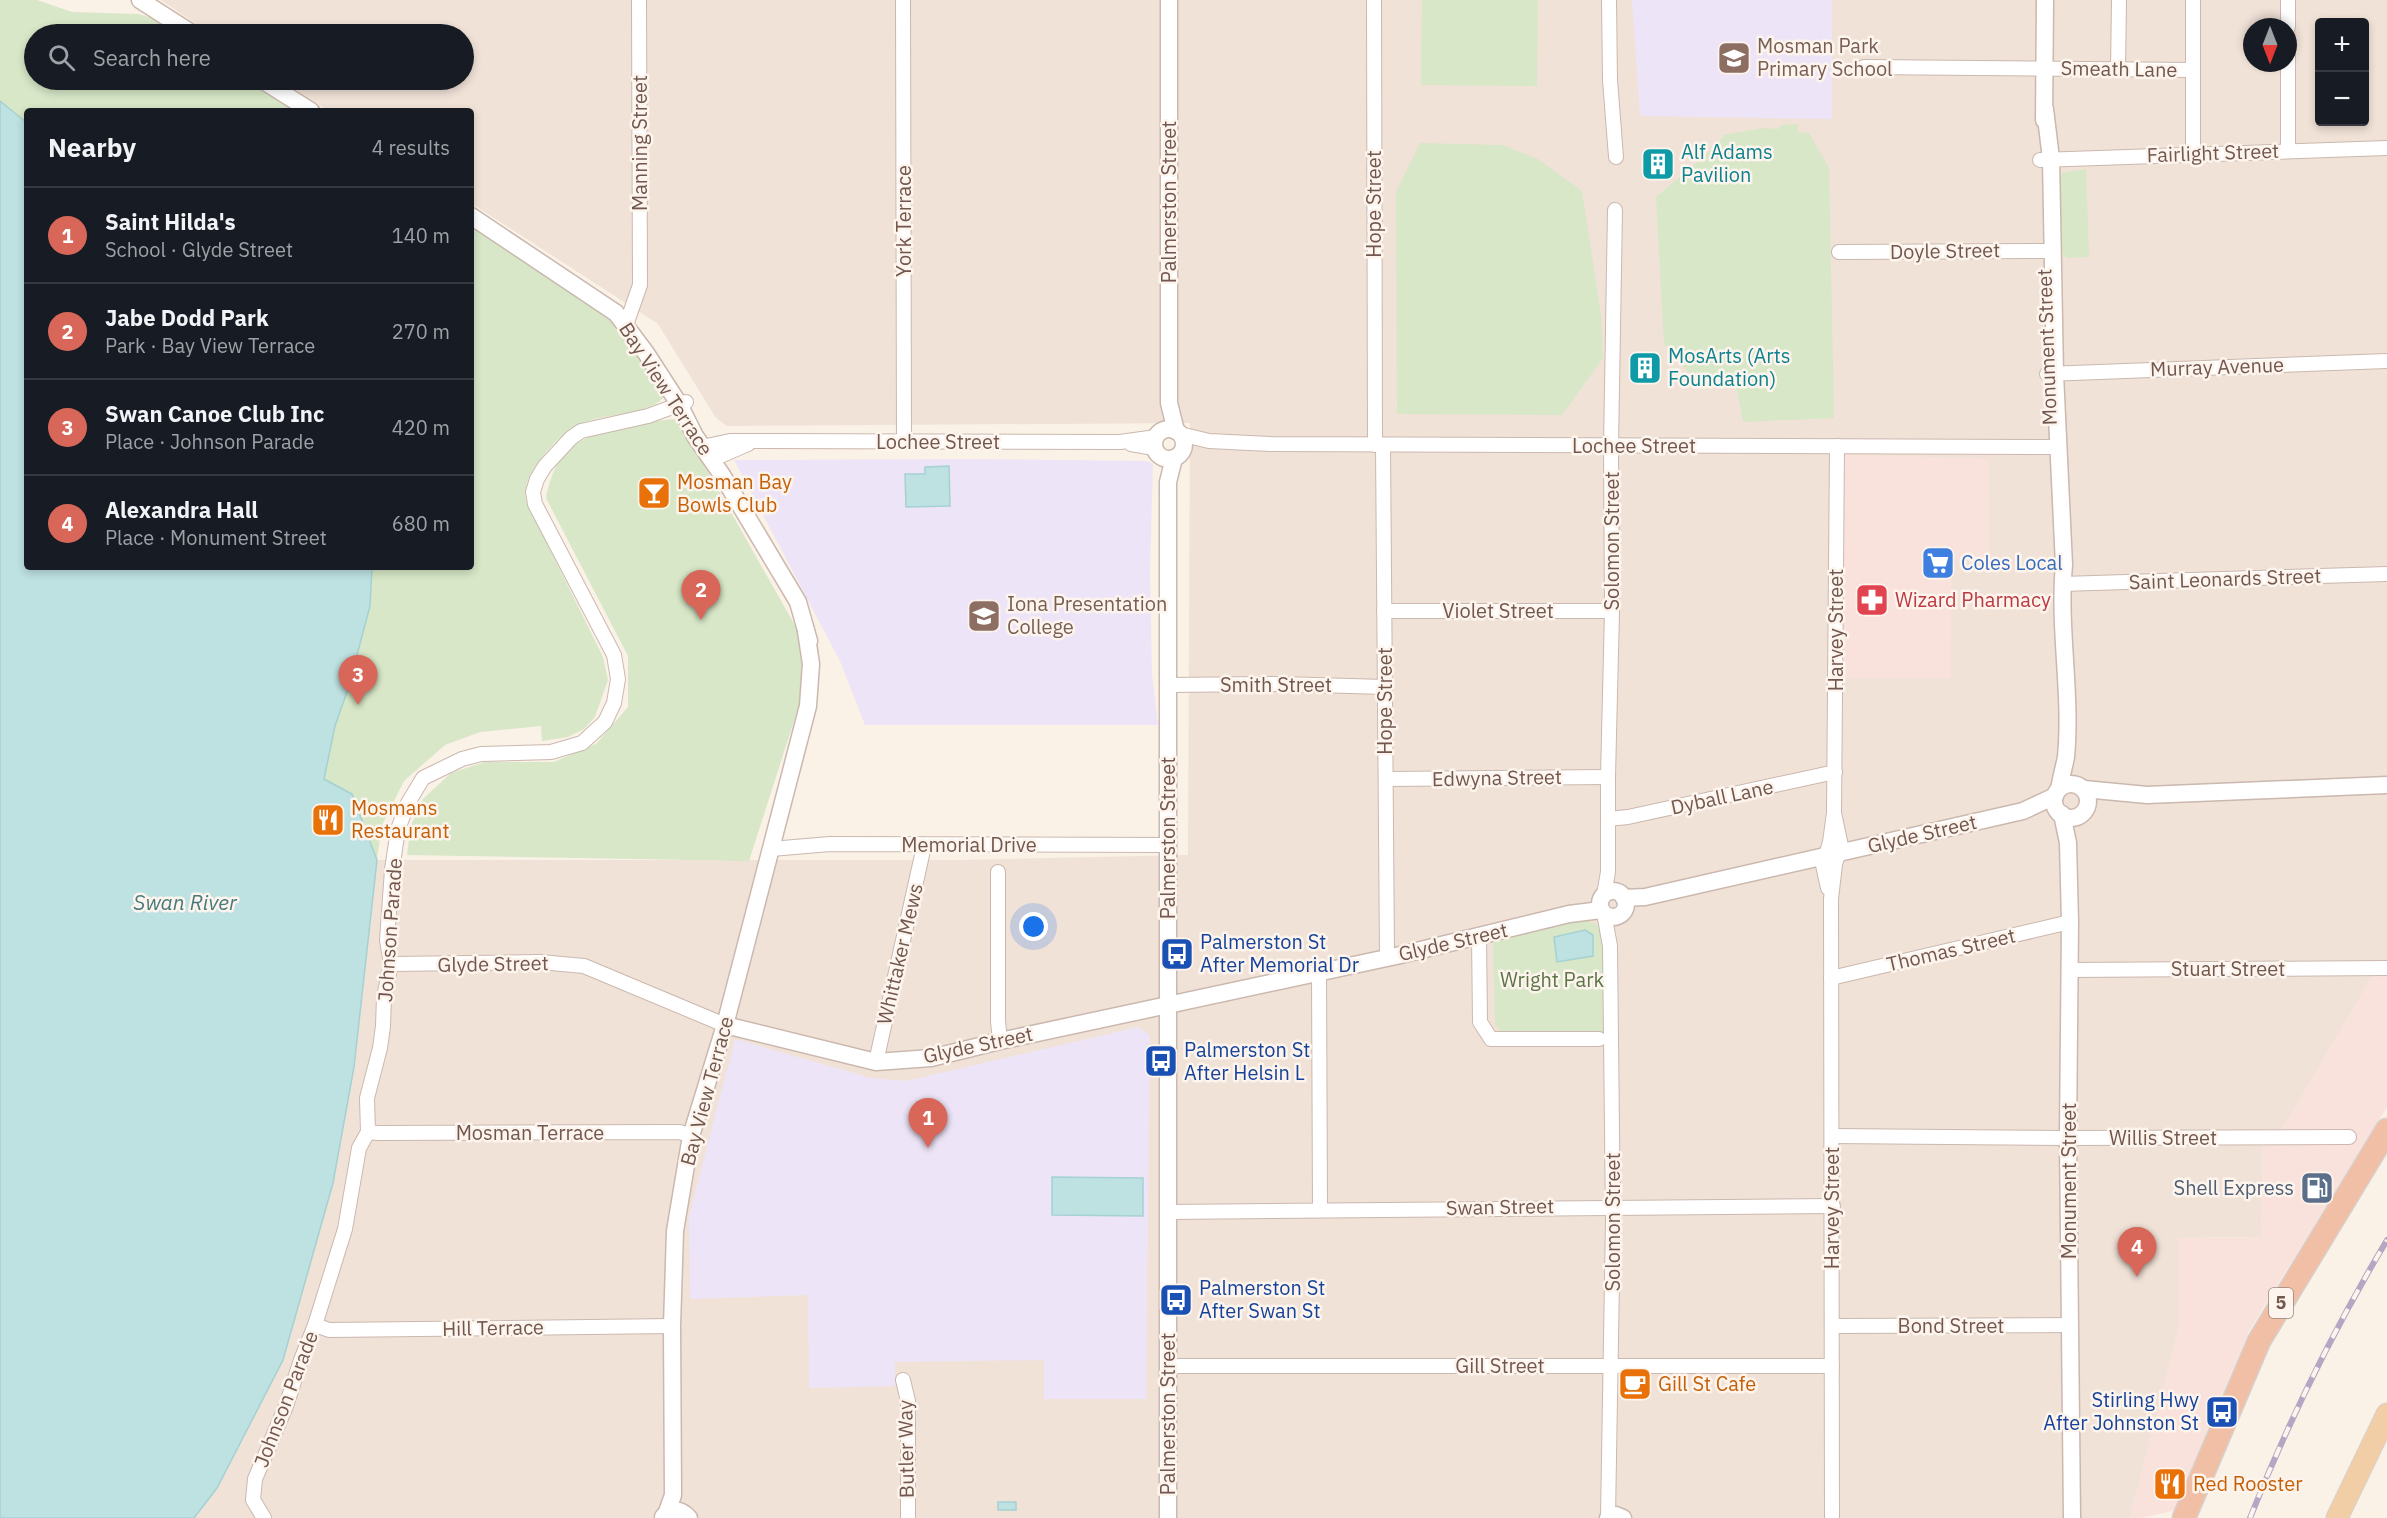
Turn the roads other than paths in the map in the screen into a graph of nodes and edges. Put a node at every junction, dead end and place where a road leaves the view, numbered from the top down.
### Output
1 (142, 0) edge
2 (639, 0) edge
3 (903, 0) edge
4 (1169, 0) edge
5 (1374, 0) edge
6 (1609, 0) edge
7 (2045, 0) edge
8 (2119, 0) edge
9 (2193, 0) edge
10 (2288, 0) edge
11 (2288, 18) edge
12 (178, 24) edge
13 (1864, 67) dead end
14 (2046, 68) junction
15 (2118, 69) junction
16 (2193, 70) junction
17 (2288, 72) edge
18 (278, 90) edge
19 (306, 108) edge
20 (2387, 148) edge
21 (2288, 150) junction
22 (2193, 154) junction
23 (1616, 157) dead end
24 (2046, 159) junction
25 (1615, 210) dead end
26 (474, 218) edge
27 (2048, 251) junction
28 (1839, 252) dead end
29 (621, 314) junction
30 (2387, 361) edge
31 (2051, 374) junction
32 (680, 398) junction
33 (904, 441) junction
34 (1168, 443) junction
35 (1379, 445) junction
36 (1837, 446) junction
37 (1611, 447) junction
38 (2055, 447) junction
39 (710, 453) junction
40 (2387, 574) edge
41 (2062, 584) junction
42 (1384, 611) junction
43 (1612, 611) junction
44 (1168, 685) junction
45 (1385, 687) junction
46 (1835, 772) junction
47 (1608, 777) junction
48 (1386, 779) junction
49 (2387, 785) edge
50 (2070, 800) junction
51 (1608, 819) junction
52 (1167, 845) junction
53 (924, 846) junction
54 (771, 849) junction
55 (1832, 855) junction
56 (998, 872) dead end
57 (1611, 904) junction
58 (2070, 922) junction
59 (1479, 935) junction
60 (1387, 957) junction
61 (391, 964) junction
62 (2387, 968) edge
63 (2070, 970) junction
64 (1318, 972) junction
65 (1831, 978) junction
66 (1168, 1005) junction
67 (725, 1025) junction
68 (1599, 1040) dead end
69 (1000, 1041) junction
70 (876, 1062) junction
71 (368, 1131) junction
72 (691, 1136) junction
73 (1832, 1136) junction
74 (2349, 1137) dead end
75 (2068, 1138) junction
76 (2386, 1139) edge
77 (1613, 1206) junction
78 (1833, 1206) junction
79 (1320, 1209) junction
80 (1167, 1212) junction
81 (315, 1325) junction
82 (2070, 1325) junction
83 (672, 1326) junction
84 (1832, 1326) junction
85 (1167, 1366) junction
86 (1612, 1366) junction
87 (1832, 1366) junction
88 (903, 1380) dead end
89 (2387, 1413) edge
90 (2382, 1436) edge
91 (675, 1515) edge
92 (1614, 1517) edge
93 (264, 1518) edge
94 (908, 1518) edge
95 (1168, 1518) edge
96 (1832, 1518) edge
97 (2072, 1518) edge
98 (2184, 1518) edge
99 (2198, 1518) edge
100 (2337, 1518) edge

1 - 12 street
2 - 29 street, Manning Street
3 - 33 street, York Terrace
4 - 34 street, Palmerston Street
5 - 35 street, Hope Street
6 - 23 street
7 - 14 street, Monument Street
8 - 15 street
9 - 16 street
10 - 11 street
13 - 14 street, Smeath Lane
14 - 15 street, Smeath Lane
14 - 24 street, Monument Street
15 - 16 street, Smeath Lane
16 - 22 street
17 - 21 street
18 - 19 street
20 - 21 street, Fairlight Street
21 - 22 street, Fairlight Street
22 - 24 street, Fairlight Street
24 - 27 street, Monument Street
25 - 37 street, Solomon Street
26 - 29 street, Bay View Terrace
27 - 28 street, Doyle Street
27 - 31 street, Monument Street
29 - 32 street, Bay View Terrace
30 - 31 street, Murray Avenue
31 - 38 street, Monument Street
32 - 39 street, Bay View Terrace
32 - 61 street, Johnson Parade
33 - 34 street, Lochee Street
33 - 39 street, Lochee Street
34 - 35 street, Lochee Street
34 - 44 street, Palmerston Street
35 - 37 street, Lochee Street
35 - 42 street, Hope Street
36 - 37 street, Lochee Street
36 - 38 street, Lochee Street
36 - 46 street, Harvey Street
37 - 43 street, Solomon Street
38 - 41 street, Monument Street
39 - 54 street, Bay View Terrace
40 - 41 street, Saint Leonards Street
41 - 50 street, Monument Street
42 - 43 street, Violet Street
42 - 45 street, Hope Street
43 - 47 street, Solomon Street
44 - 45 street, Smith Street
44 - 52 street, Palmerston Street
45 - 48 street, Hope Street
46 - 51 street, Dyball Lane
46 - 55 street, Harvey Street
47 - 48 street, Edwyna Street
47 - 51 street, Solomon Street
48 - 60 street, Hope Street
49 - 50 street
50 - 55 street, Glyde Street
50 - 58 street, Monument Street
51 - 57 street, Solomon Street
52 - 53 street, Memorial Drive
52 - 66 street, Palmerston Street
53 - 54 street, Memorial Drive
53 - 70 street, Whittaker Mews
54 - 67 street, Bay View Terrace
55 - 57 street, Glyde Street
55 - 65 street, Harvey Street
56 - 69 street
57 - 59 street, Glyde Street
57 - 77 street, Solomon Street
58 - 63 street, Monument Street
58 - 65 street, Thomas Street
59 - 60 street, Glyde Street
59 - 68 street
60 - 64 street, Glyde Street
61 - 67 street, Glyde Street
61 - 71 street, Johnson Parade
62 - 63 street, Stuart Street
63 - 75 street, Monument Street
64 - 66 street, Glyde Street
64 - 79 street
65 - 73 street, Harvey Street
66 - 69 street, Glyde Street
66 - 80 street, Palmerston Street
67 - 70 street, Glyde Street
67 - 72 street, Bay View Terrace
69 - 70 street, Glyde Street
71 - 72 street, Mosman Terrace
71 - 81 street, Johnson Parade
72 - 83 street, Bay View Terrace
73 - 75 street, Willis Street
73 - 78 street, Harvey Street
74 - 75 street, Willis Street
75 - 82 street, Monument Street
76 - 98 highway, 5
76 - 99 highway, 5
77 - 78 street, Swan Street
77 - 79 street, Swan Street
77 - 86 street, Solomon Street
78 - 84 street, Harvey Street
79 - 80 street, Swan Street
80 - 85 street, Palmerston Street
81 - 83 street, Hill Terrace
81 - 93 street, Johnson Parade
82 - 84 street, Bond Street
82 - 97 street, Monument Street
83 - 91 street, Bay View Terrace
84 - 87 street, Harvey Street
85 - 86 street, Gill Street
85 - 95 street, Palmerston Street
86 - 87 street, Gill Street
86 - 92 street, Solomon Street
87 - 96 street, Harvey Street
88 - 94 street, Butler Way
89 - 90 main road
90 - 100 main road

